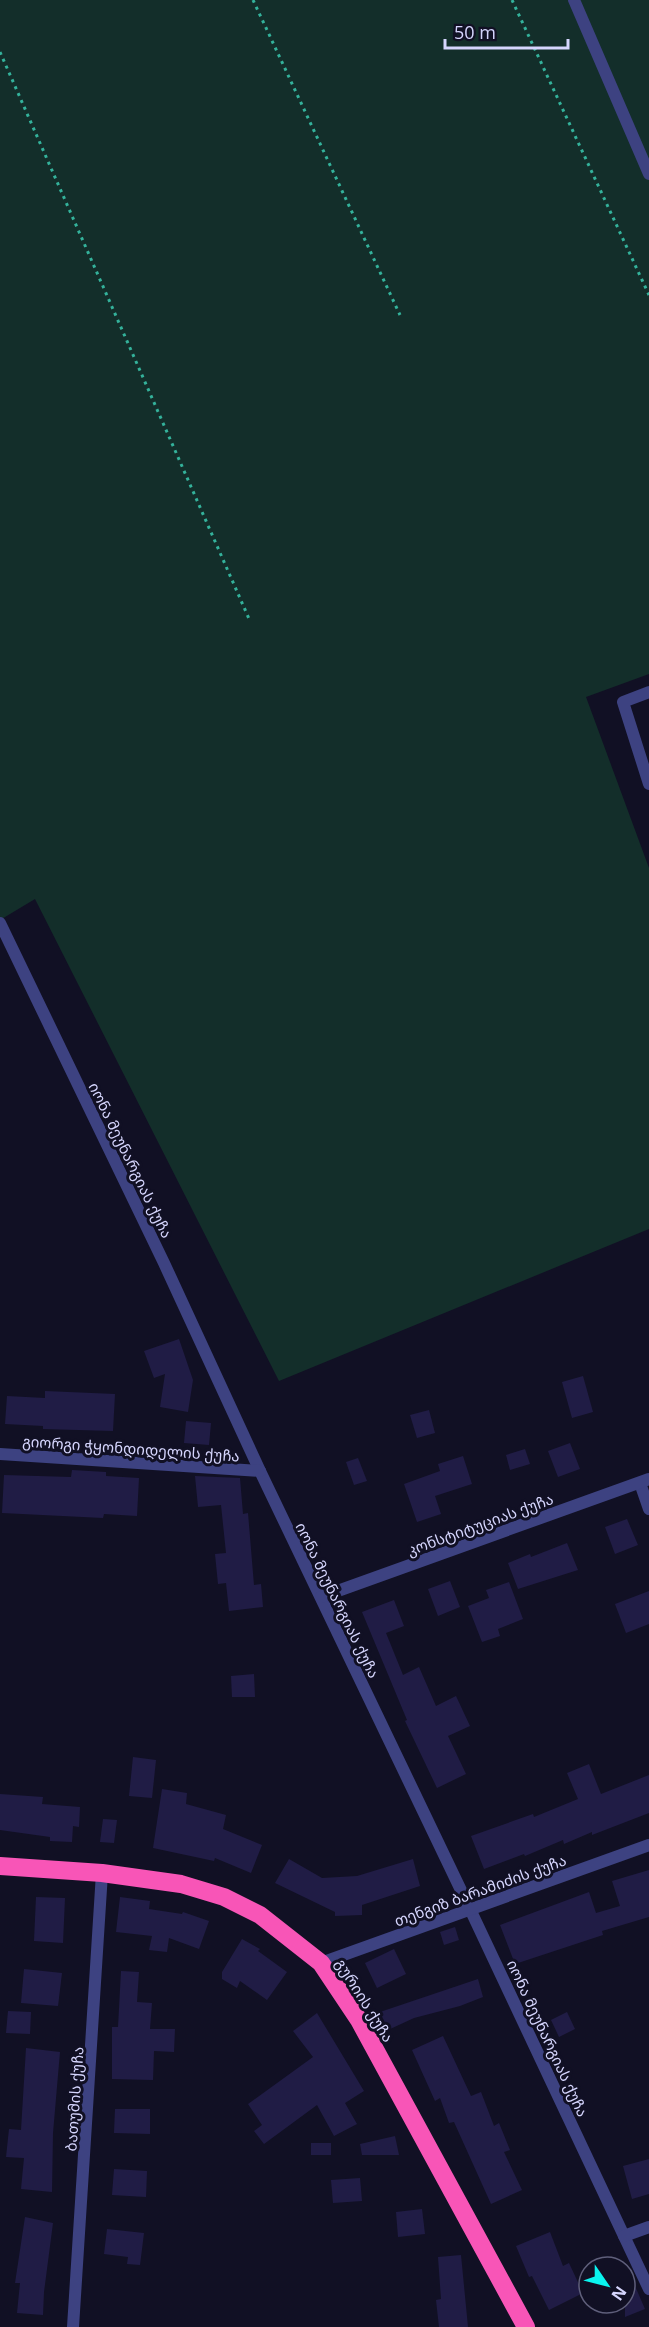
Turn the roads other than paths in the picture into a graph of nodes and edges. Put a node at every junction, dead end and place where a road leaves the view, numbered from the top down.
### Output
1 (574, 0) edge
2 (649, 174) edge
3 (649, 692) edge
4 (649, 784) edge
5 (0, 923) edge
6 (0, 1454) edge
7 (260, 1471) junction
8 (644, 1481) edge
9 (649, 1509) edge
10 (321, 1598) junction
11 (649, 1845) edge
12 (0, 1866) edge
13 (102, 1873) junction
14 (470, 1909) junction
15 (321, 1963) junction
16 (649, 2227) edge
17 (624, 2236) junction
18 (649, 2289) edge
19 (73, 2327) edge
20 (526, 2327) edge

1 - 2 street
3 - 4 street
5 - 7 street, იონა მეუნარგიას ქუჩა
6 - 7 street, გიორგი ჭყონდიდელის ქუჩა
7 - 10 street, იონა მეუნარგიას ქუჩა
8 - 9 street
8 - 10 street, კონსტიტუციას ქუჩა
10 - 14 street, იონა მეუნარგიას ქუჩა
11 - 14 street, თენგიზ ბარამიძის ქუჩა
12 - 13 highway, გურიის ქუჩა
13 - 15 highway, გურიის ქუჩა
13 - 19 street, ბათუმის ქუჩა
14 - 15 street, თენგიზ ბარამიძის ქუჩა
14 - 17 street, იონა მეუნარგიას ქუჩა
15 - 20 highway, გურიის ქუჩა
16 - 17 street
17 - 18 street, იონა მეუნარგიას ქუჩა

